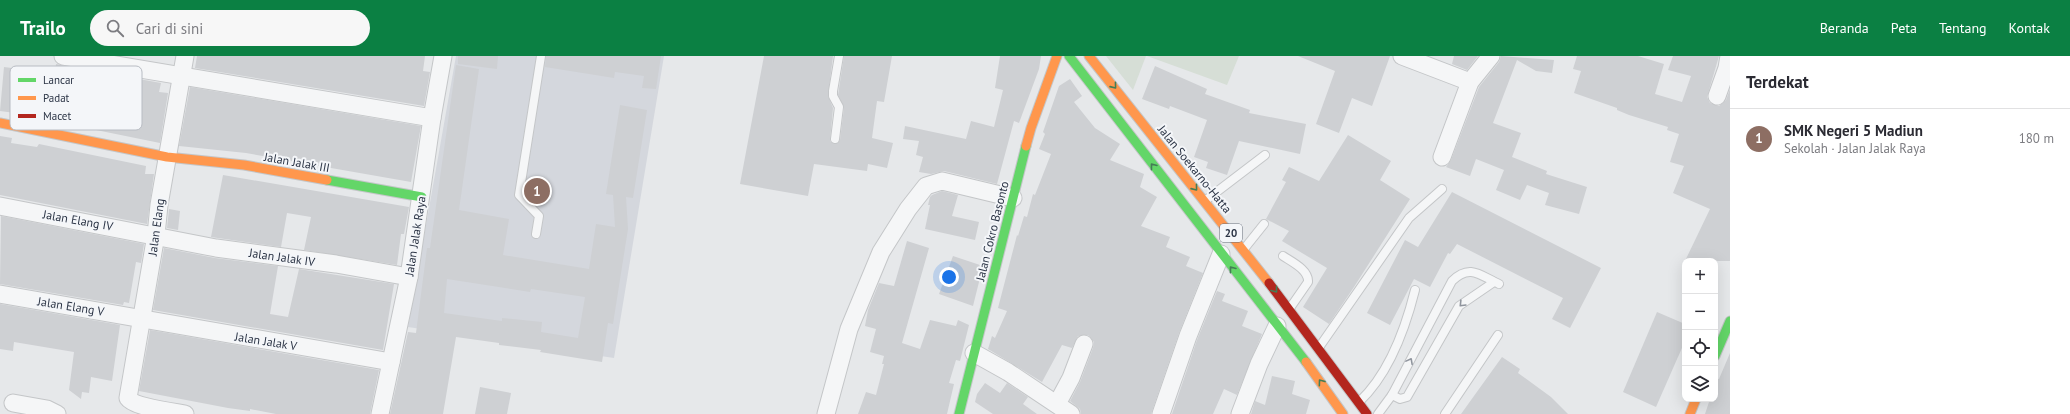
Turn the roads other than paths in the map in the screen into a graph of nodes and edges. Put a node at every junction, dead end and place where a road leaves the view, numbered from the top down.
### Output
1 (63, 56) edge
2 (185, 56) edge
3 (443, 56) edge
4 (541, 56) edge
5 (839, 56) edge
6 (1057, 56) edge
7 (1069, 56) edge
8 (1089, 56) edge
9 (1402, 56) edge
10 (1491, 56) edge
11 (1730, 56) edge
12 (122, 66) edge
13 (142, 69) edge
14 (182, 76) junction
15 (1470, 82) junction
16 (1716, 96) dead end
17 (432, 118) junction
18 (0, 123) edge
19 (10, 125) edge
20 (34, 130) edge
21 (835, 139) dead end
22 (1265, 155) dead end
23 (167, 157) junction
24 (1442, 157) dead end
25 (1442, 189) dead end
26 (422, 197) junction
27 (1013, 198) junction
28 (1206, 201) junction
29 (0, 206) edge
30 (1264, 224) dead end
31 (536, 234) dead end
32 (156, 235) junction
33 (1244, 249) junction
34 (1221, 254) junction
35 (1284, 256) dead end
36 (409, 277) junction
37 (1415, 290) dead end
38 (0, 294) edge
39 (1289, 309) junction
40 (142, 317) junction
41 (1730, 321) edge
42 (1276, 326) junction
43 (1498, 335) dead end
44 (1084, 344) dead end
45 (1318, 348) junction
46 (1718, 349) edge
47 (974, 353) junction
48 (1305, 361) junction
49 (391, 362) junction
50 (1392, 395) junction
51 (1695, 402) edge
52 (13, 403) dead end
53 (1056, 404) junction
54 (136, 406) edge
55 (1357, 410) edge
56 (57, 414) edge
57 (186, 414) edge
58 (380, 414) edge
59 (826, 414) edge
60 (959, 414) edge
61 (1071, 414) edge
62 (1161, 414) edge
63 (1240, 414) edge
64 (1344, 414) edge
65 (1378, 414) edge
66 (1445, 414) edge
67 (1690, 414) edge

1 - 12 street
2 - 14 street, Jalan Elang
3 - 17 street, Jalan Jalak Raya
4 - 31 lane
5 - 21 lane
6 - 27 main road, Jalan Cokro Basonto
34 -> 7 main road, 20
8 -> 28 main road, Jalan Soekarno-Hatta / 20
9 - 15 street
10 - 15 street
11 - 16 street
13 - 14 street
14 - 17 street
14 - 23 street, Jalan Elang
15 - 24 street
17 - 26 street, Jalan Jalak Raya
18 - 19 main road, Jalan Jalak III
20 - 23 main road, Jalan Jalak III
22 - 28 lane
23 - 26 main road, Jalan Jalak III
23 - 32 street, Jalan Elang
25 - 45 lane
26 - 36 street, Jalan Jalak Raya
27 - 47 main road, Jalan Cokro Basonto
27 - 59 street
28 - 33 main road, Jalan Soekarno-Hatta / 20
29 - 32 street, Jalan Elang IV
30 - 33 lane
32 - 36 street, Jalan Jalak IV
32 - 40 street, Jalan Elang
33 -> 39 main road, Jalan Soekarno-Hatta / 20
42 -> 34 main road, 20
34 - 62 street
35 - 39 lane
36 - 49 street, Jalan Jalak Raya
37 - 55 lane
38 - 40 street, Jalan Elang V
39 - 45 main road, Jalan Soekarno-Hatta / 20
40 - 49 street, Jalan Jalak V
40 - 54 street, Jalan Elang
41 - 46 main road
42 - 48 main road, 20
42 - 63 street
43 - 66 lane
44 - 53 street
45 - 48 lane
45 - 55 main road, Jalan Soekarno-Hatta / 20
47 - 53 street
47 - 60 main road, Jalan Cokro Basonto
64 -> 48 main road, 20
49 - 58 street, Jalan Jalak Raya
50 -> 50 lane
50 - 65 lane
51 - 67 main road
52 - 56 street
53 - 61 street
54 - 57 street

